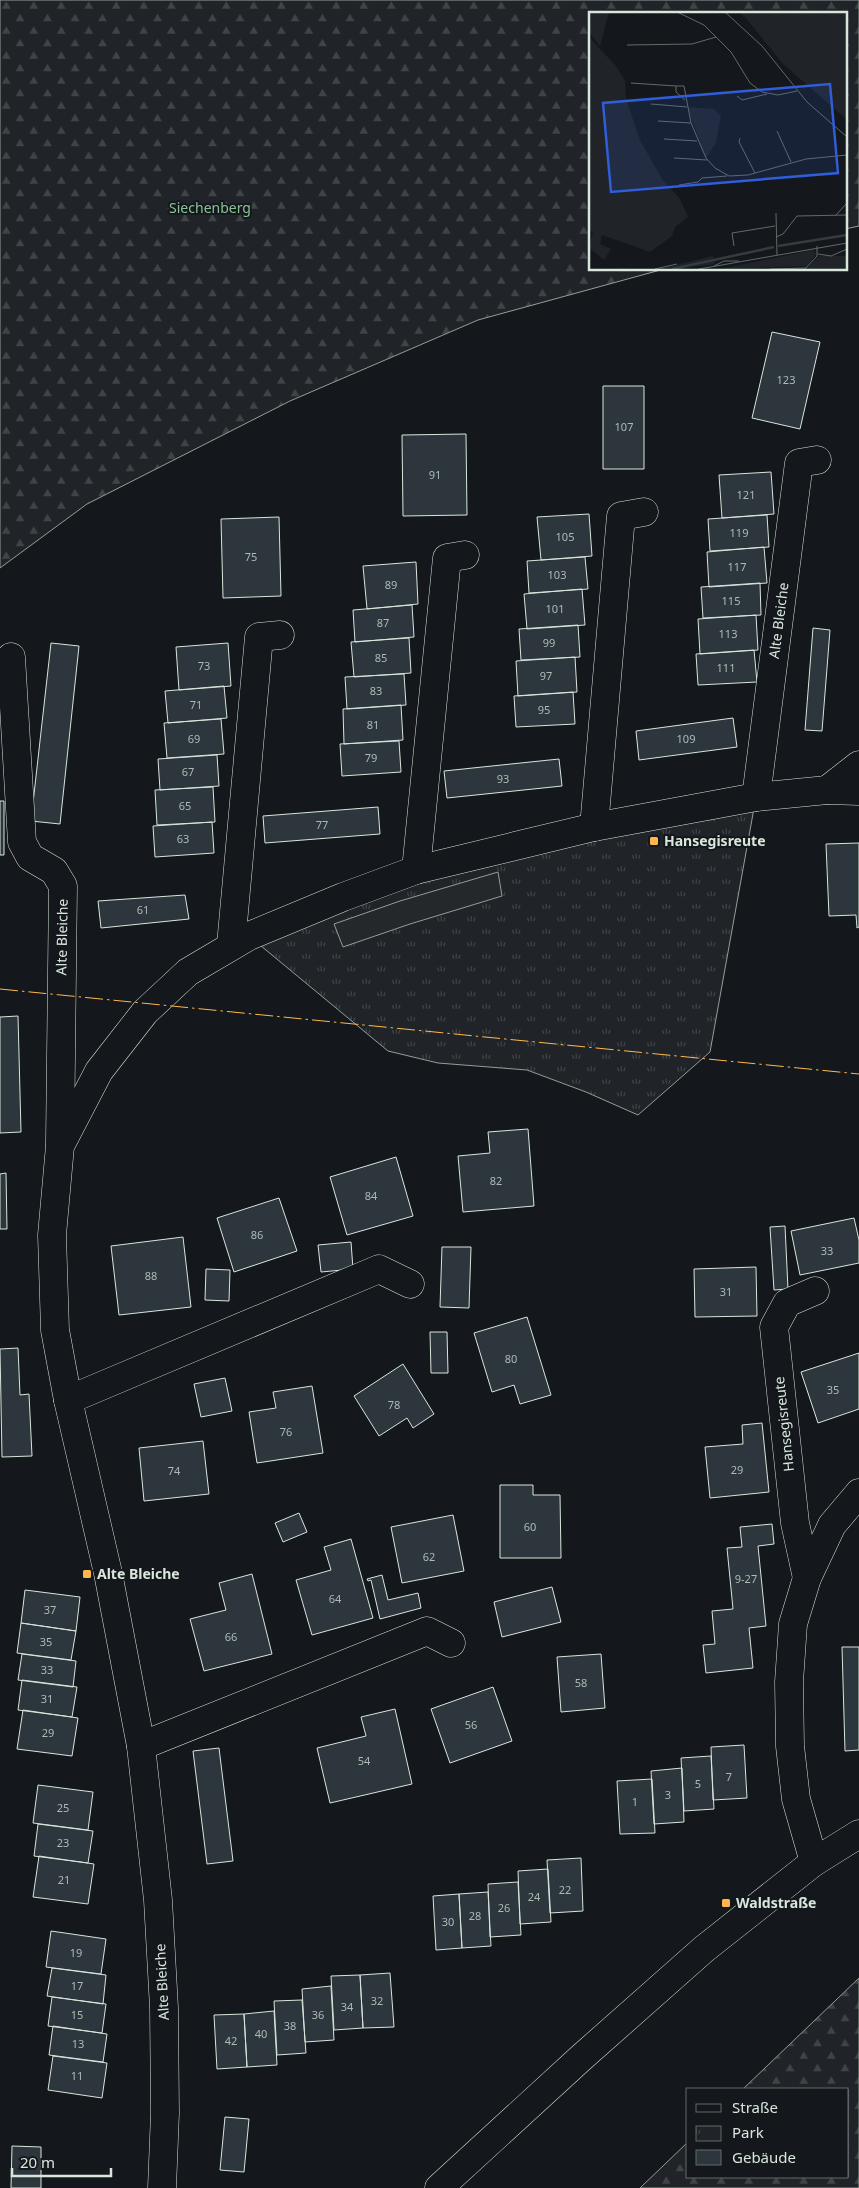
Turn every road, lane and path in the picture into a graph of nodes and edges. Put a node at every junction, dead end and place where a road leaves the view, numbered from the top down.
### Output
1 (817, 460) dead end
2 (644, 512) dead end
3 (465, 555) dead end
4 (280, 635) dead end
5 (11, 657) dead end
6 (859, 765) edge
7 (827, 790) junction
8 (859, 791) edge
9 (756, 796) junction
10 (594, 827) junction
11 (416, 870) junction
12 (231, 945) junction
13 (60, 1146) junction
14 (410, 1284) dead end
15 (815, 1292) dead end
16 (68, 1400) junction
17 (859, 1492) edge
18 (807, 1578) junction
19 (451, 1643) dead end
20 (141, 1746) junction
21 (859, 1834) edge
22 (814, 1862) junction
23 (162, 2188) edge
24 (439, 2188) edge

1 - 9 street, Alte Bleiche
2 - 10 street
3 - 11 street
4 - 12 street
5 - 13 street, Alte Bleiche
6 - 7 street
7 - 8 street, Alte Bleiche
7 - 9 street, Alte Bleiche
9 - 10 street, Alte Bleiche
10 - 11 street, Alte Bleiche
11 - 12 street, Alte Bleiche
12 - 13 street, Alte Bleiche
13 - 16 street, Alte Bleiche
14 - 16 street
15 - 18 street, Hansegisreute
16 - 20 street, Alte Bleiche
17 - 18 street, Hansegisreute
18 - 22 street, Hansegisreute
19 - 20 street
20 - 23 street, Alte Bleiche
21 - 22 street
22 - 24 street

